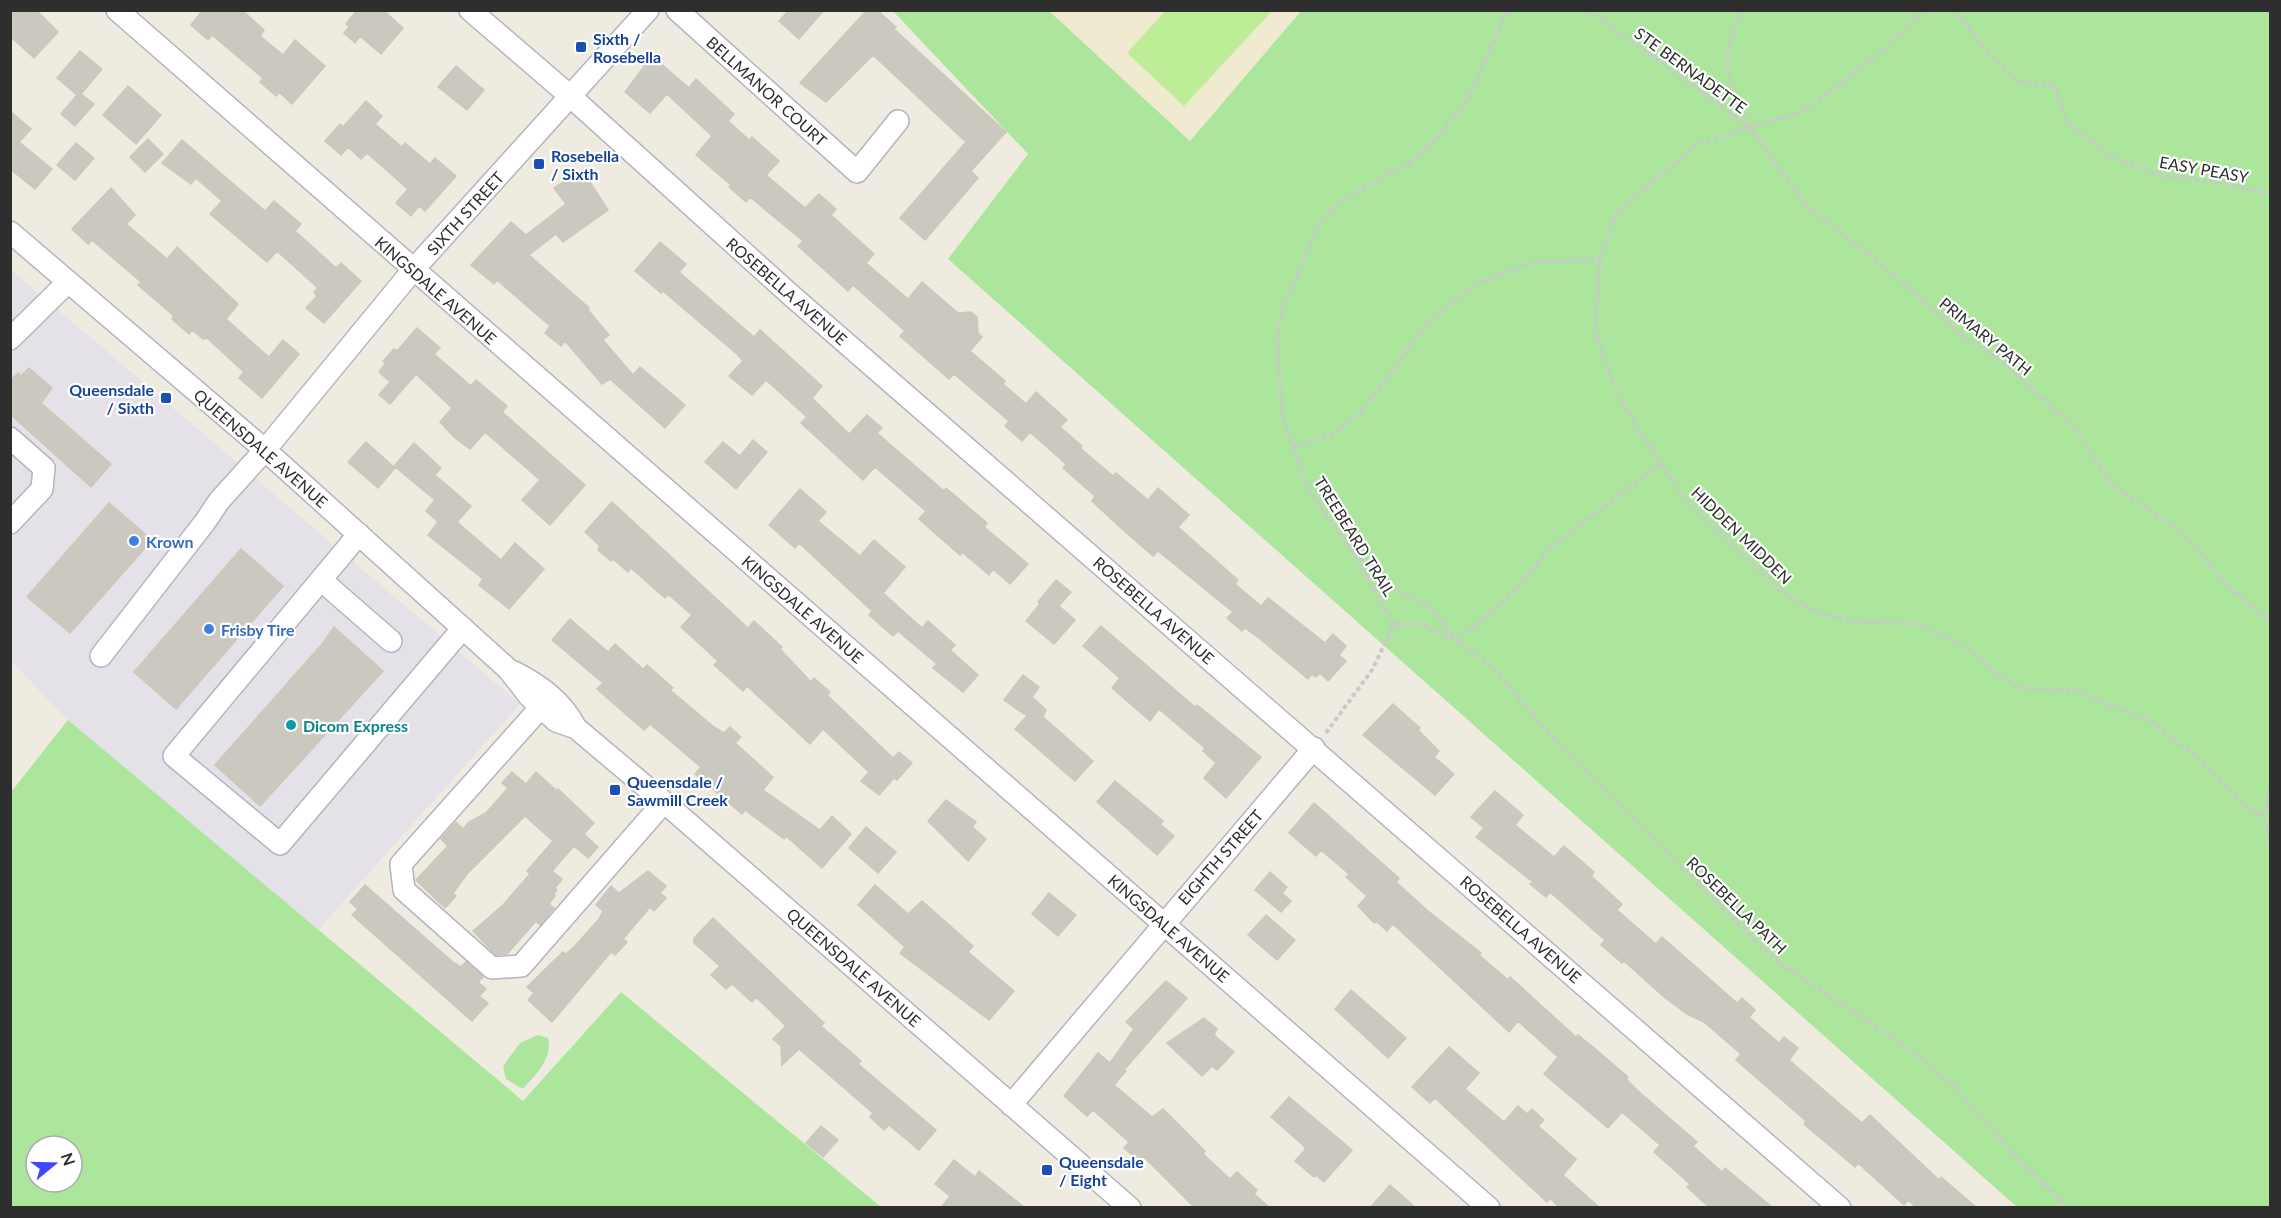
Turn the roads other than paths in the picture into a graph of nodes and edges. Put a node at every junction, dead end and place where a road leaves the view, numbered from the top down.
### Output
1 (117, 10) edge
2 (470, 10) edge
3 (648, 10) edge
4 (677, 10) edge
5 (570, 96) junction
6 (898, 121) dead end
7 (10, 232) edge
8 (413, 270) junction
9 (68, 282) junction
10 (10, 339) edge
11 (10, 438) edge
12 (265, 450) junction
13 (10, 523) edge
14 (358, 534) junction
15 (321, 580) junction
16 (463, 628) junction
17 (391, 641) dead end
18 (101, 656) dead end
19 (508, 669) junction
20 (541, 707) junction
21 (576, 728) junction
22 (1314, 748) junction
23 (664, 802) junction
24 (1163, 923) junction
25 (1011, 1105) junction
26 (1130, 1208) edge
27 (1489, 1208) edge
28 (1840, 1208) edge

1 - 8 street, KINGSDALE AVENUE
2 - 5 street, ROSEBELLA AVENUE
3 - 5 street, SIXTH STREET
4 - 6 street, BELLMANOR COURT
5 - 8 street, SIXTH STREET
5 - 22 street, ROSEBELLA AVENUE
7 - 9 street, QUEENSDALE AVENUE
8 - 12 street, SIXTH STREET
8 - 24 street, KINGSDALE AVENUE
9 - 10 street
9 - 12 street, QUEENSDALE AVENUE
11 - 13 street
12 - 14 street, QUEENSDALE AVENUE
12 - 18 street, SIXTH STREET
14 - 15 street
14 - 16 street, QUEENSDALE AVENUE
15 - 16 street
15 - 17 street
16 - 19 street, QUEENSDALE AVENUE
19 - 20 street, QUEENSDALE AVENUE
19 - 21 street, QUEENSDALE AVENUE
20 - 21 street, QUEENSDALE AVENUE
20 - 23 street
21 - 23 street, QUEENSDALE AVENUE
22 - 24 street, EIGHTH STREET
22 - 28 street, ROSEBELLA AVENUE
23 - 25 street, QUEENSDALE AVENUE
24 - 25 street, EIGHTH STREET
24 - 27 street, KINGSDALE AVENUE
25 - 26 street, QUEENSDALE AVENUE

